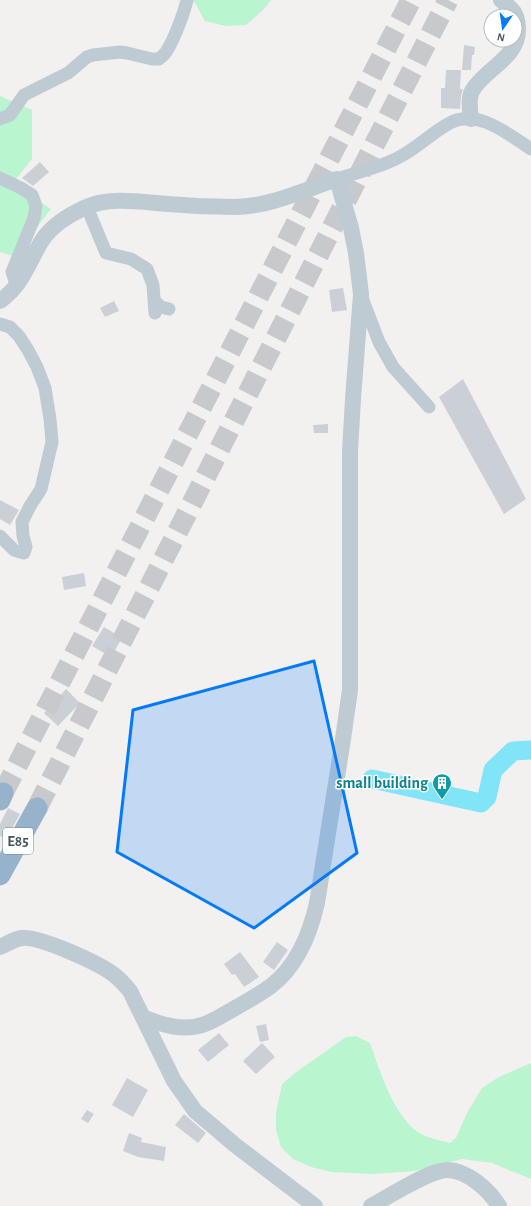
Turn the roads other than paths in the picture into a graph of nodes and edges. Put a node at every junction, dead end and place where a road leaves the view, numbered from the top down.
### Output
1 (187, 0) edge
2 (501, 0) edge
3 (0, 119) edge
4 (471, 119) junction
5 (531, 149) edge
6 (0, 178) edge
7 (337, 179) junction
8 (87, 207) junction
9 (17, 286) junction
10 (360, 294) junction
11 (0, 301) edge
12 (169, 309) dead end
13 (0, 324) edge
14 (429, 407) dead end
15 (0, 536) edge
16 (37, 808) tunnel mouth
17 (0, 875) edge
18 (0, 947) edge
19 (143, 1018) junction
20 (315, 1206) edge
21 (371, 1206) edge
22 (499, 1206) edge

1 - 3 street
2 - 4 street
4 - 5 street
4 - 7 street
6 - 9 street
7 - 8 street
7 - 10 street
8 - 9 street
8 - 12 street
9 - 11 street
10 - 14 street
10 - 19 street
13 - 15 street
16 - 17 highway, E85
18 - 19 street
19 - 20 street
21 - 22 street

